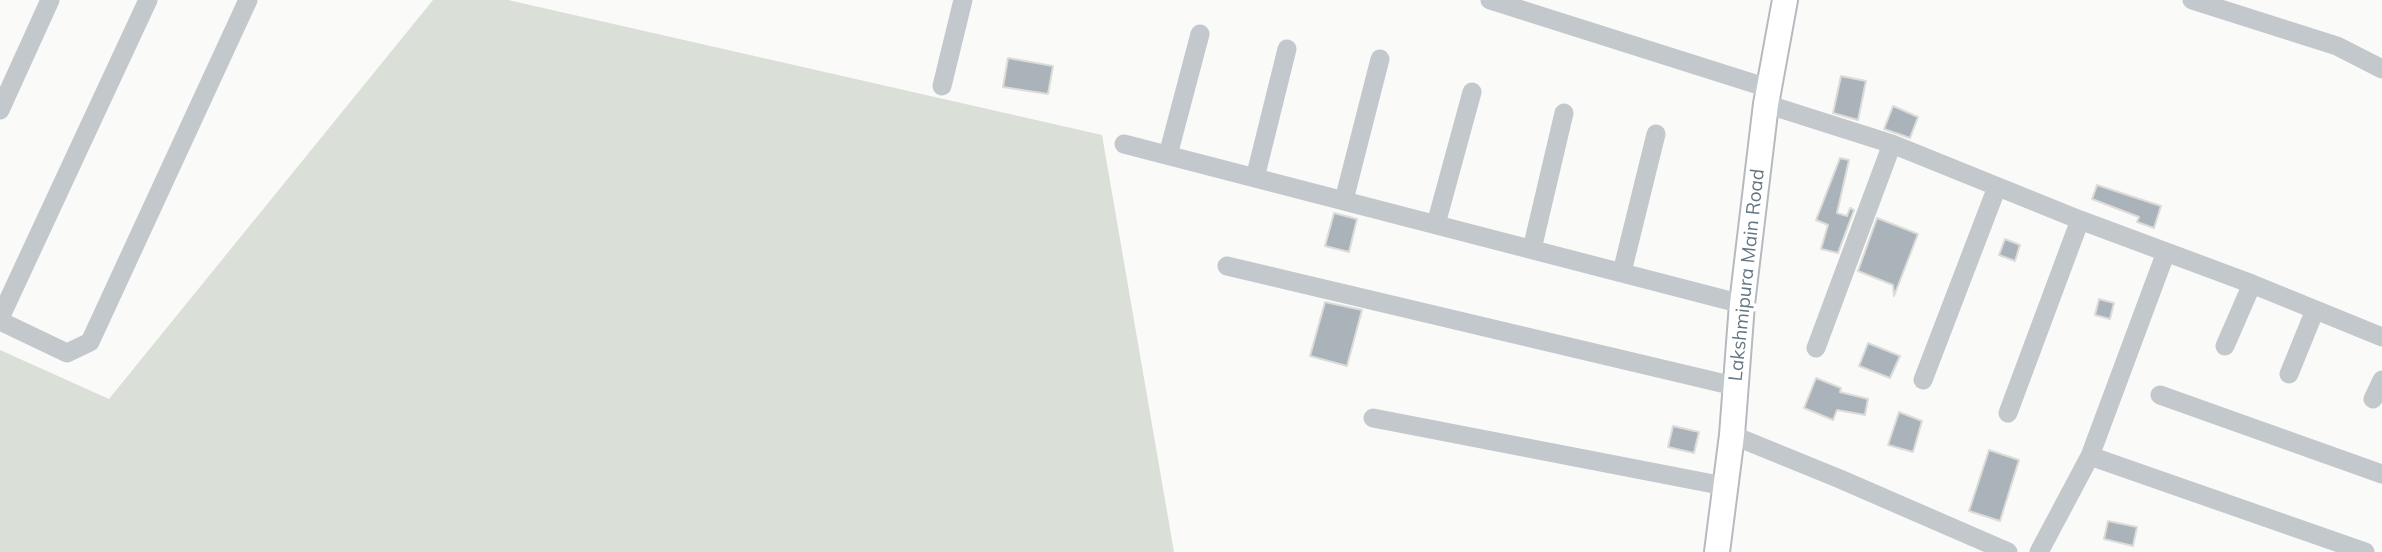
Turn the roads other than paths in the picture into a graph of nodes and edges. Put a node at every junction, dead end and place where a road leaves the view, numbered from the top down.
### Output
1 (50, 0) edge
2 (148, 0) edge
3 (248, 0) edge
4 (963, 0) edge
5 (1490, 0) edge
6 (1786, 0) edge
7 (2192, 0) edge
8 (1200, 34) dead end
9 (1287, 49) dead end
10 (1380, 59) dead end
11 (2382, 69) edge
12 (942, 86) dead end
13 (1472, 92) dead end
14 (1767, 96) junction
15 (0, 110) edge
16 (1564, 113) dead end
17 (1656, 134) dead end
18 (1124, 144) dead end
19 (1892, 144) junction
20 (1168, 155) junction
21 (1255, 178) junction
22 (1997, 187) junction
23 (1344, 200) junction
24 (2080, 220) junction
25 (1436, 224) junction
26 (1532, 249) junction
27 (2166, 252) junction
28 (1227, 265) dead end
29 (1622, 272) junction
30 (2252, 284) junction
31 (1742, 304) junction
32 (2315, 310) junction
33 (0, 319) edge
34 (2382, 337) edge
35 (2225, 346) dead end
36 (1816, 348) dead end
37 (2289, 374) dead end
38 (1923, 380) dead end
39 (2382, 380) edge
40 (1734, 386) junction
41 (2160, 395) dead end
42 (2373, 399) dead end
43 (2008, 413) dead end
44 (1373, 418) dead end
45 (1732, 435) junction
46 (2090, 456) junction
47 (2382, 474) edge
48 (1724, 486) junction
49 (2359, 551) edge
50 (1717, 552) edge
51 (2008, 552) edge
52 (2039, 552) edge

1 - 15 street
2 - 33 street
3 - 33 street
4 - 12 street
5 - 14 street
6 - 14 main road, Lakshmipura Main Road
7 - 11 street
8 - 20 street
9 - 21 street
10 - 23 street
13 - 25 street
14 - 19 street
14 - 31 main road, Lakshmipura Main Road
16 - 26 street
17 - 29 street
18 - 20 street
19 - 22 street
19 - 36 street
20 - 21 street
21 - 23 street
22 - 24 street
22 - 38 street
23 - 25 street
24 - 27 street
24 - 43 street
25 - 26 street
26 - 29 street
27 - 30 street
27 - 46 street
28 - 40 street
29 - 31 street
30 - 32 street
30 - 35 street
31 - 40 main road, Lakshmipura Main Road
32 - 34 street
32 - 37 street
39 - 42 street
40 - 45 main road, Lakshmipura Main Road
41 - 47 street
44 - 48 street
45 - 48 main road, Lakshmipura Main Road
45 - 51 street
46 - 49 street
46 - 52 street
48 - 50 main road, Lakshmipura Main Road

